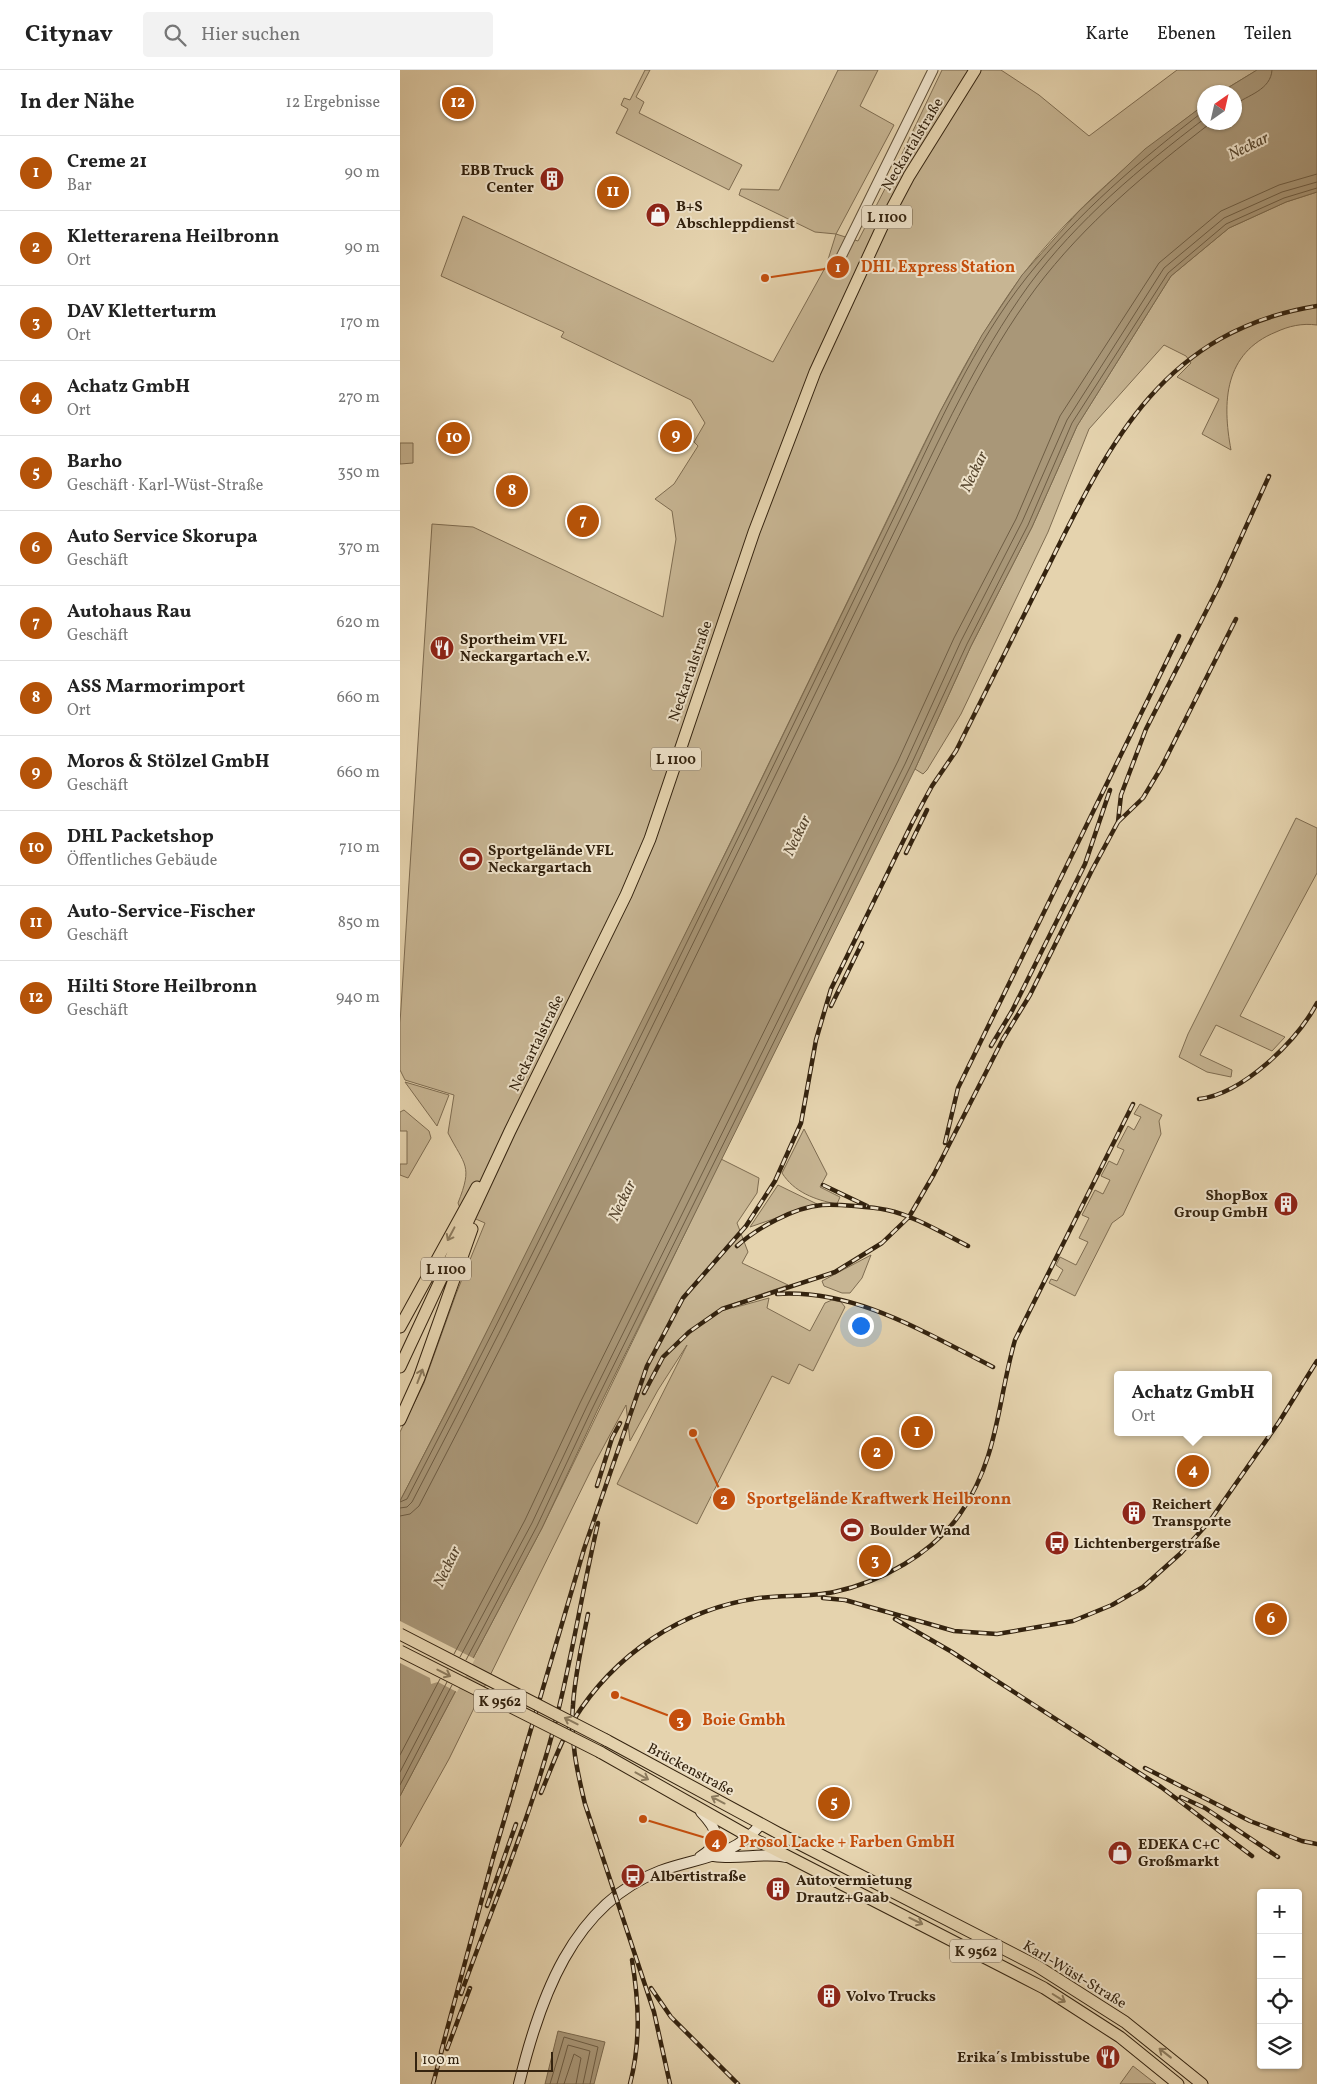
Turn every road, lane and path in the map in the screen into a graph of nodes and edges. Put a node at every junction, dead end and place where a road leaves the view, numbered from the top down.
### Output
1 (933, 70) edge
2 (975, 70) edge
3 (841, 257) dead end
4 (510, 1131) junction
5 (492, 1170) junction
6 (400, 1327) edge
7 (400, 1367) edge
8 (400, 1420) edge
9 (400, 1634) edge
10 (400, 1651) edge
11 (696, 1806) junction
12 (761, 1824) junction
13 (750, 1837) junction
14 (713, 1856) junction
15 (795, 1860) junction
16 (693, 1862) junction
17 (519, 2084) edge
18 (1178, 2084) edge
19 (1202, 2084) edge

1 - 3 street
2 - 4 main road, Neckartalstraße / L 1100
4 - 5 main road, Neckartalstraße / L 1100
4 -> 6 main road
5 - 7 main road, Neckartalstraße / L 1100
8 -> 5 main road
12 -> 9 main road, Brückenstraße / K 9562, bridge
10 -> 11 main road, Brückenstraße / K 9562, bridge
11 - 13 main road, Brückenstraße / K 9562
11 - 16 main road
12 - 13 main road
19 -> 12 main road, Karl-Wüst-Straße / K 9562
13 - 14 main road
13 - 15 main road, Karl-Wüst-Straße / K 9562
14 - 15 main road
14 - 16 main road
15 -> 18 main road, Karl-Wüst-Straße / K 9562
16 - 17 main road

